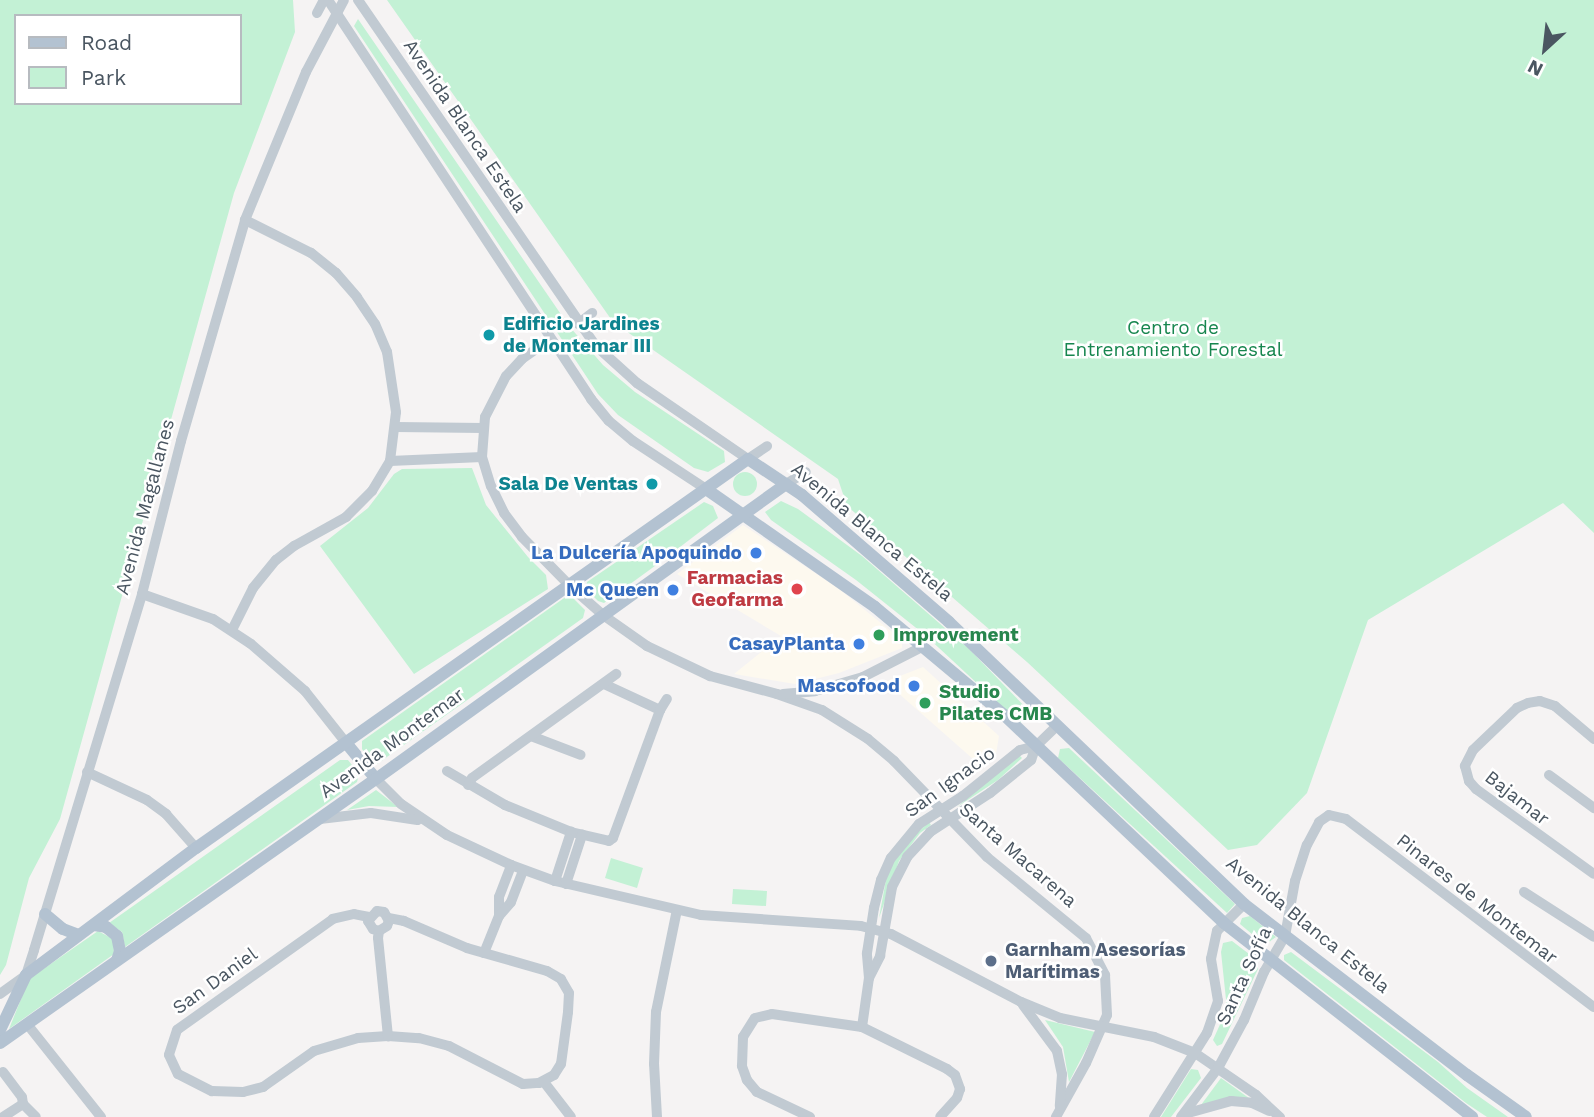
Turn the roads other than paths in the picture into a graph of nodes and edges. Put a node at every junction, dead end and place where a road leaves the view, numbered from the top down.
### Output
1 (326, 0) edge
2 (344, 0) edge
3 (358, 0) edge
4 (317, 13) dead end
5 (337, 13) junction
6 (245, 220) junction
7 (592, 313) dead end
8 (578, 324) junction
9 (549, 340) junction
10 (396, 427) junction
11 (483, 428) junction
12 (767, 446) dead end
13 (482, 457) junction
14 (748, 459) junction
15 (390, 461) junction
16 (806, 472) dead end
17 (786, 484) junction
18 (706, 489) junction
19 (742, 514) junction
20 (569, 585) junction
21 (142, 594) junction
22 (603, 615) junction
23 (232, 630) junction
24 (922, 647) junction
25 (616, 674) dead end
26 (604, 684) junction
27 (827, 688) junction
28 (777, 694) junction
29 (667, 699) dead end
30 (660, 710) junction
31 (822, 710) junction
32 (1057, 726) junction
33 (531, 736) junction
34 (1594, 739) edge
35 (347, 744) junction
36 (1036, 746) junction
37 (581, 755) dead end
38 (447, 771) dead end
39 (87, 772) junction
40 (1549, 775) dead end
41 (376, 779) junction
42 (468, 785) junction
43 (1594, 808) edge
44 (940, 810) junction
45 (1340, 817) joint
46 (320, 819) junction
47 (949, 819) junction
48 (423, 821) junction
49 (577, 833) junction
50 (196, 848) junction
51 (511, 865) junction
52 (523, 870) junction
53 (1594, 874) edge
54 (561, 882) junction
55 (1524, 892) dead end
56 (1244, 904) junction
57 (677, 910) junction
58 (46, 914) junction
59 (499, 916) junction
60 (369, 917) junction
61 (388, 918) junction
62 (1224, 923) junction
63 (94, 925) junction
64 (871, 929) junction
65 (379, 931) junction
66 (884, 932) junction
67 (79, 935) junction
68 (1284, 936) junction
69 (1594, 937) edge
70 (484, 953) junction
71 (117, 960) junction
72 (1271, 960) junction
73 (26, 975) junction
74 (869, 978) junction
75 (0, 994) edge
76 (1021, 1002) junction
77 (1594, 1007) edge
78 (27, 1024) junction
79 (862, 1027) junction
80 (1102, 1027) junction
81 (0, 1030) edge
82 (388, 1036) junction
83 (0, 1043) edge
84 (1195, 1053) junction
85 (1218, 1068) junction
86 (3, 1072) dead end
87 (544, 1082) junction
88 (23, 1104) junction
89 (1057, 1116) edge
90 (3, 1117) edge
91 (36, 1117) edge
92 (101, 1117) edge
93 (571, 1117) edge
94 (657, 1117) edge
95 (810, 1117) edge
96 (940, 1117) edge
97 (1154, 1117) edge
98 (1182, 1117) edge
99 (1280, 1117) edge
100 (1472, 1117) edge
101 (1526, 1117) edge

1 - 4 street
1 - 5 street
2 - 5 street, Avenida Magallanes
3 - 8 street, Avenida Blanca Estela
5 - 6 street, Avenida Magallanes
5 - 9 street
6 - 10 street
6 - 21 street, Avenida Magallanes
7 - 8 street
8 - 14 street, Avenida Blanca Estela
9 - 11 street, Santa Macarena
9 - 18 street
10 - 11 street
10 - 15 street
11 - 13 street, Santa Macarena
12 - 14 street, Avenida Montemar
13 - 15 street
13 - 20 street, Santa Macarena
14 - 17 main road, Avenida Blanca Estela
14 - 18 main road, Avenida Montemar
15 - 23 street
16 - 17 street, Avenida Montemar
17 - 19 main road, Avenida Montemar
17 - 32 main road, Avenida Blanca Estela
18 - 19 main road
18 - 20 main road, Avenida Montemar
19 - 22 main road, Avenida Montemar
19 - 24 main road
20 - 22 street, Santa Macarena
20 - 35 main road, Avenida Montemar
21 - 23 street
21 - 39 street, Avenida Magallanes
22 - 28 street, Santa Macarena
22 - 41 main road, Avenida Montemar
23 - 35 street
24 - 27 street, Santa Macarena
24 - 36 main road
25 - 26 street
26 - 30 street
26 - 33 street
27 - 28 street, Santa Macarena
27 - 31 street
28 - 31 street, Santa Macarena
29 - 30 street
30 - 49 street
31 - 44 street, Santa Macarena
32 - 36 street, San Ignacio
32 - 56 main road, Avenida Blanca Estela
33 - 37 street
33 - 42 street
34 - 53 street, Bajamar
35 - 41 main road
35 - 50 main road, Avenida Montemar
36 - 44 street, San Ignacio
36 - 47 street, San Ignacio
36 - 62 main road
38 - 42 street
39 - 50 street
39 - 58 street, Avenida Magallanes
40 - 43 street
41 - 46 main road, Avenida Montemar
41 - 48 street
42 - 49 street
44 - 47 street, Santa Macarena
44 - 64 street, San Ignacio
45 - 68 street, Santa Sofía
45 - 77 street, Pinares de Montemar
46 - 48 street
46 - 71 main road, Avenida Montemar
47 - 66 street, San Ignacio
47 - 80 street, Santa Macarena
48 - 51 street
49 - 54 street
50 - 63 main road, Avenida Montemar
51 - 52 street
51 - 59 street
52 - 54 street
52 - 59 street
54 - 57 street
55 - 69 street
56 - 62 street, Santa Sofía
56 - 68 main road, Avenida Blanca Estela
57 - 64 street
57 - 94 street
58 - 67 main road
58 - 73 street, Avenida Magallanes
59 - 70 street
60 - 61 street, San Daniel
60 - 65 street
60 - 82 street, San Daniel
61 - 65 street
61 - 70 street, San Daniel
62 - 72 main road
62 - 84 street, Santa Sofía
63 - 67 main road, Avenida Montemar
63 - 71 main road
64 - 66 street
64 - 74 street, San Ignacio
65 - 82 street
66 - 74 street, San Ignacio
66 - 76 street
67 - 73 main road, Avenida Montemar
68 - 72 street, Santa Sofía
68 - 101 main road, Avenida Blanca Estela
70 - 87 street, San Daniel
71 - 78 main road, Avenida Montemar
72 - 85 street, Santa Sofía
72 - 100 main road
73 - 75 street
73 - 81 main road, Avenida Magallanes
74 - 79 street, San Ignacio
76 - 80 street
76 - 89 street
78 - 83 main road, Avenida Montemar
78 - 92 street
79 - 95 street
79 - 96 street
80 - 84 street
80 - 89 street, Santa Macarena
82 - 87 street, San Daniel
84 - 85 street
84 - 97 street, Santa Sofía
85 - 98 street, Santa Sofía
85 - 99 street
86 - 88 street
87 - 93 street
88 - 90 street
88 - 91 street
98 - 99 street

